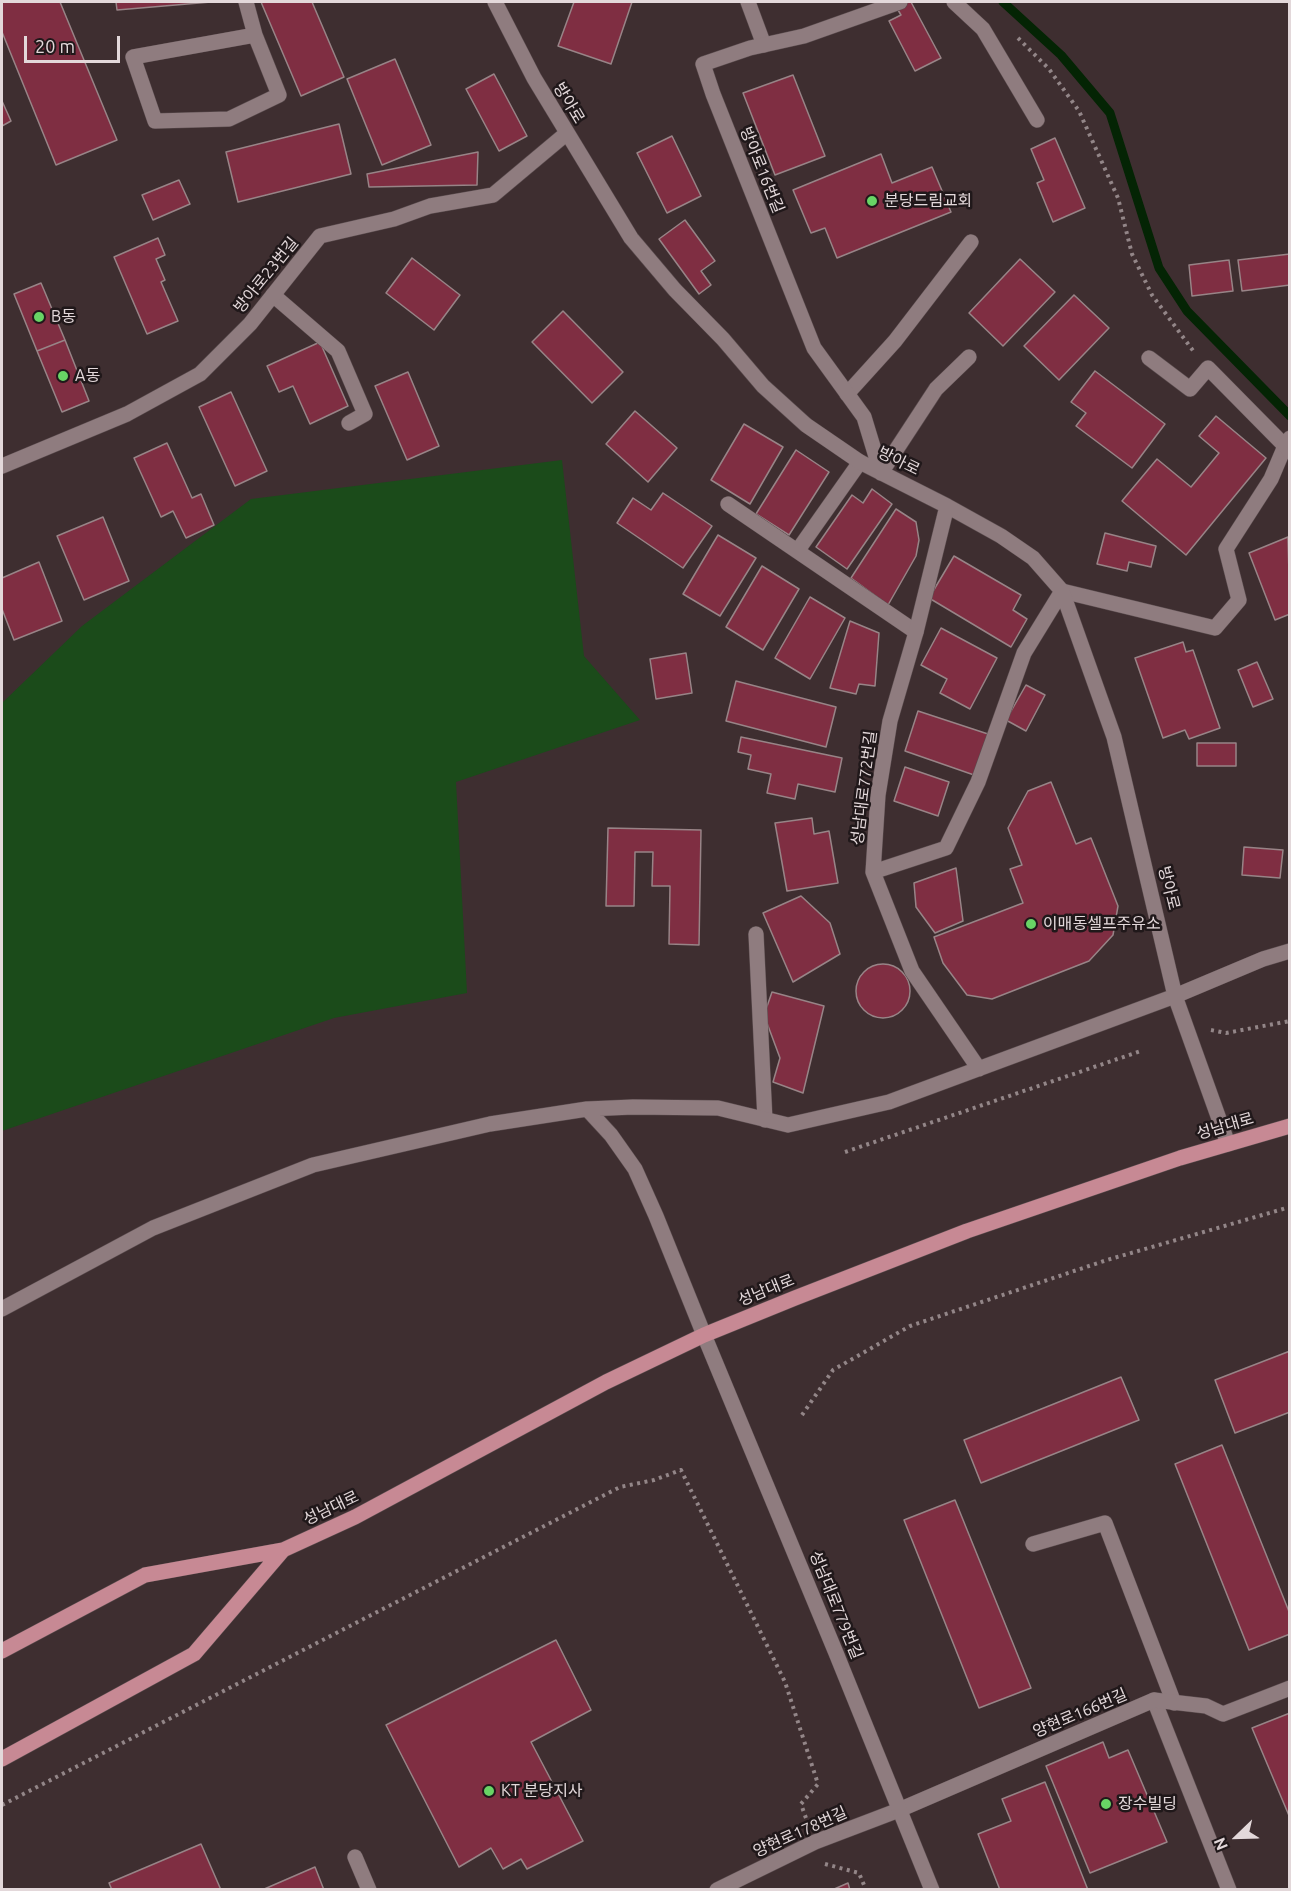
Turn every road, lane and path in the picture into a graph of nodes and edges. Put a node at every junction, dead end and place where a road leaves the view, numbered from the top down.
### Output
1 (246, 2) edge
2 (495, 2) edge
3 (748, 2) edge
4 (900, 2) edge
5 (954, 2) edge
6 (1010, 30) dead end
7 (255, 35) junction
8 (764, 45) junction
9 (1037, 120) dead end
10 (567, 133) junction
11 (971, 242) dead end
12 (273, 295) junction
13 (969, 357) dead end
14 (1149, 358) dead end
15 (1208, 368) junction
16 (847, 394) junction
17 (349, 423) dead end
18 (1288, 445) edge
19 (860, 462) junction
20 (2, 466) edge
21 (882, 473) junction
22 (728, 504) dead end
23 (947, 506) junction
24 (798, 550) junction
25 (1062, 591) junction
26 (916, 632) junction
27 (873, 872) junction
28 (756, 934) dead end
29 (1290, 951) edge
30 (1175, 996) junction
31 (1290, 1021) edge
32 (1211, 1030) dead end
33 (1141, 1051) dead end
34 (979, 1069) junction
35 (587, 1109) junction
36 (765, 1120) junction
37 (1290, 1126) edge
38 (1228, 1144) junction
39 (845, 1152) dead end
40 (1290, 1207) edge
41 (2, 1309) edge
42 (704, 1335) junction
43 (802, 1415) dead end
44 (1033, 1544) dead end
45 (283, 1550) junction
46 (2, 1651) edge
47 (1290, 1688) edge
48 (1154, 1700) junction
49 (1174, 1703) junction
50 (2, 1759) edge
51 (2, 1805) edge
52 (899, 1810) junction
53 (815, 1842) junction
54 (355, 1857) dead end
55 (369, 1890) edge
56 (717, 1890) edge
57 (866, 1890) edge
58 (932, 1890) edge
59 (1229, 1890) edge

1 - 7 street
2 - 10 street, 방아로
3 - 8 street
4 - 8 street, 방아로16번길
5 - 9 street
6 - 15 path
7 - 7 street
8 - 16 street, 방아로16번길
10 - 12 street, 방아로23번길
10 - 19 street, 방아로
11 - 16 street
12 - 17 street
12 - 20 street, 방아로23번길
13 - 21 street
14 - 15 street
15 - 18 street
16 - 21 street, 방아로16번길
18 - 25 street
19 - 21 street, 방아로
19 - 24 street
21 - 23 street, 방아로
22 - 24 street
23 - 25 street, 방아로
23 - 26 street, 성남대로772번길
24 - 26 street
25 - 27 street
25 - 30 street, 방아로
26 - 27 street, 성남대로772번길
27 - 34 street, 성남대로772번길
28 - 36 street
29 - 30 street
30 - 34 street
30 - 38 street, 방아로
31 - 32 path
33 - 39 path
34 - 36 street
35 - 36 street
35 - 41 street
35 - 42 street, 성남대로779번길
37 - 38 main road, 성남대로
38 - 42 main road, 성남대로
40 - 43 path
42 - 45 main road, 성남대로
42 - 52 street, 성남대로779번길
44 - 49 street
45 - 46 main road, 성남대로
45 - 50 main road, 성남대로
47 - 49 street
48 - 49 street
48 - 52 street, 양현로166번길
48 - 59 street, 양현로166번길
51 - 53 path
52 - 53 street, 양현로178번길
52 - 58 street, 성남대로779번길
53 - 56 street, 양현로178번길
53 - 57 path
54 - 55 street

